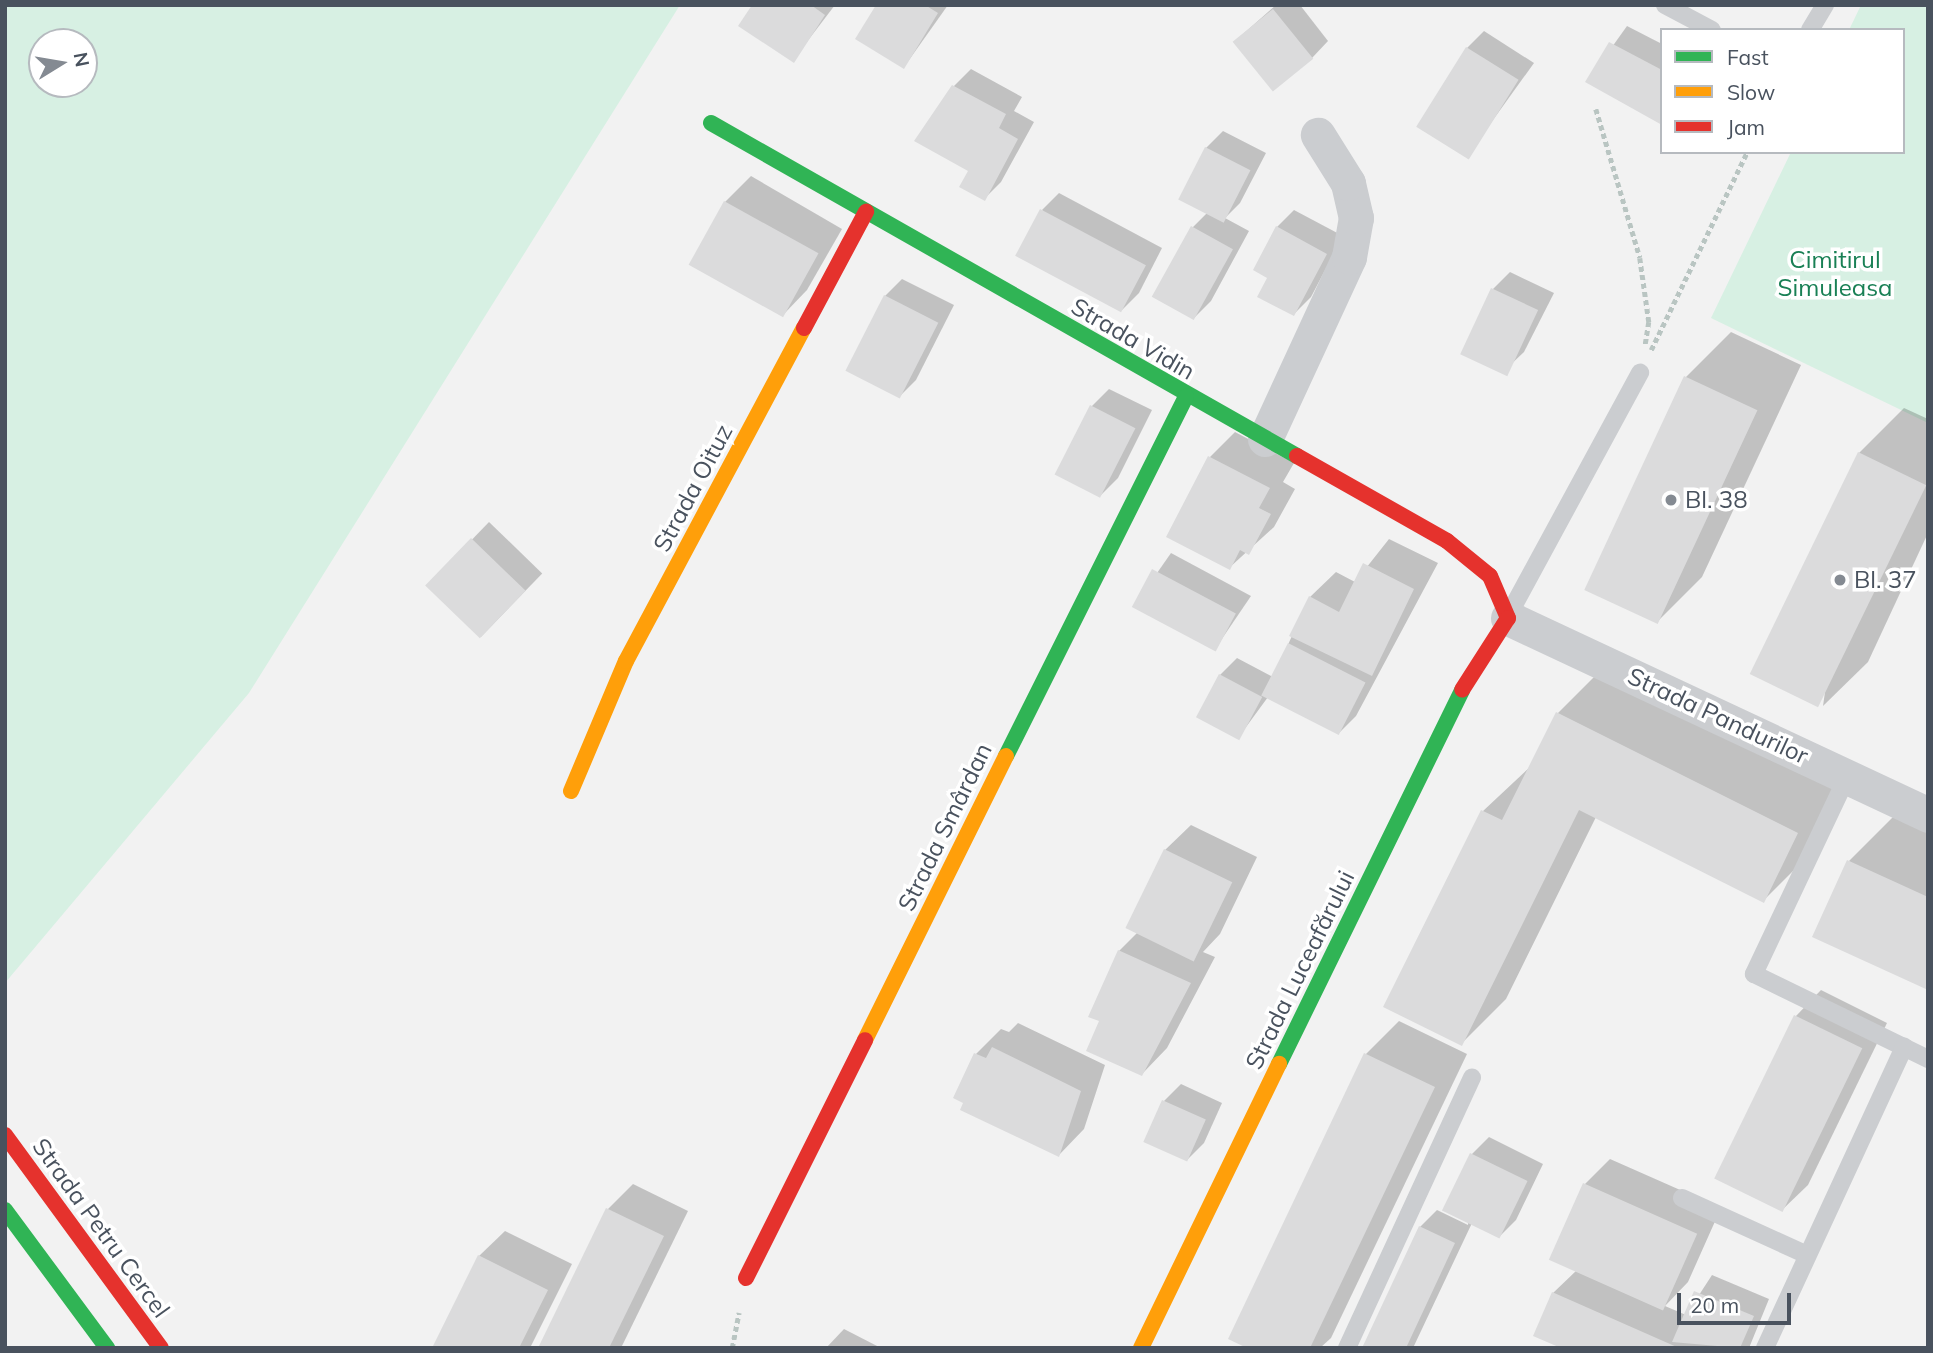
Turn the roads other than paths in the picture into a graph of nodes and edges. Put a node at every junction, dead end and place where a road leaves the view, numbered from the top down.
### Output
1 (1665, 5) edge
2 (1825, 5) edge
3 (1708, 28) edge
4 (1811, 28) edge
5 (711, 123) dead end
6 (1318, 135) dead end
7 (866, 212) junction
8 (1640, 373) road end
9 (1186, 396) junction
10 (1265, 439) junction
11 (1508, 618) junction
12 (1847, 777) junction
13 (571, 790) dead end
14 (1928, 815) edge
15 (1904, 1047) junction
16 (1928, 1059) edge
17 (1472, 1078) dead end
18 (5, 1135) edge
19 (1682, 1198) dead end
20 (5, 1210) edge
21 (1807, 1255) junction
22 (746, 1278) dead end
23 (1146, 1346) edge
24 (107, 1348) edge
25 (161, 1348) edge
26 (1347, 1348) edge
27 (1765, 1348) edge

1 - 3 lane
2 - 4 lane
5 - 7 street, Strada Vidin
6 - 10 street
7 - 9 street, Strada Vidin
7 - 13 street, Strada Oituz
8 - 11 lane
9 - 10 street, Strada Vidin
9 - 22 street, Strada Smârdan
10 - 11 street, Strada Vidin
11 - 12 street, Strada Pandurilor
11 - 23 street, Strada Luceafărului
12 - 14 street, Strada Pandurilor
12 - 15 lane
15 - 16 lane
15 - 21 lane
17 - 26 lane
18 - 25 street, Strada Petru Cercel
19 - 21 lane
20 - 24 street
21 - 27 lane

